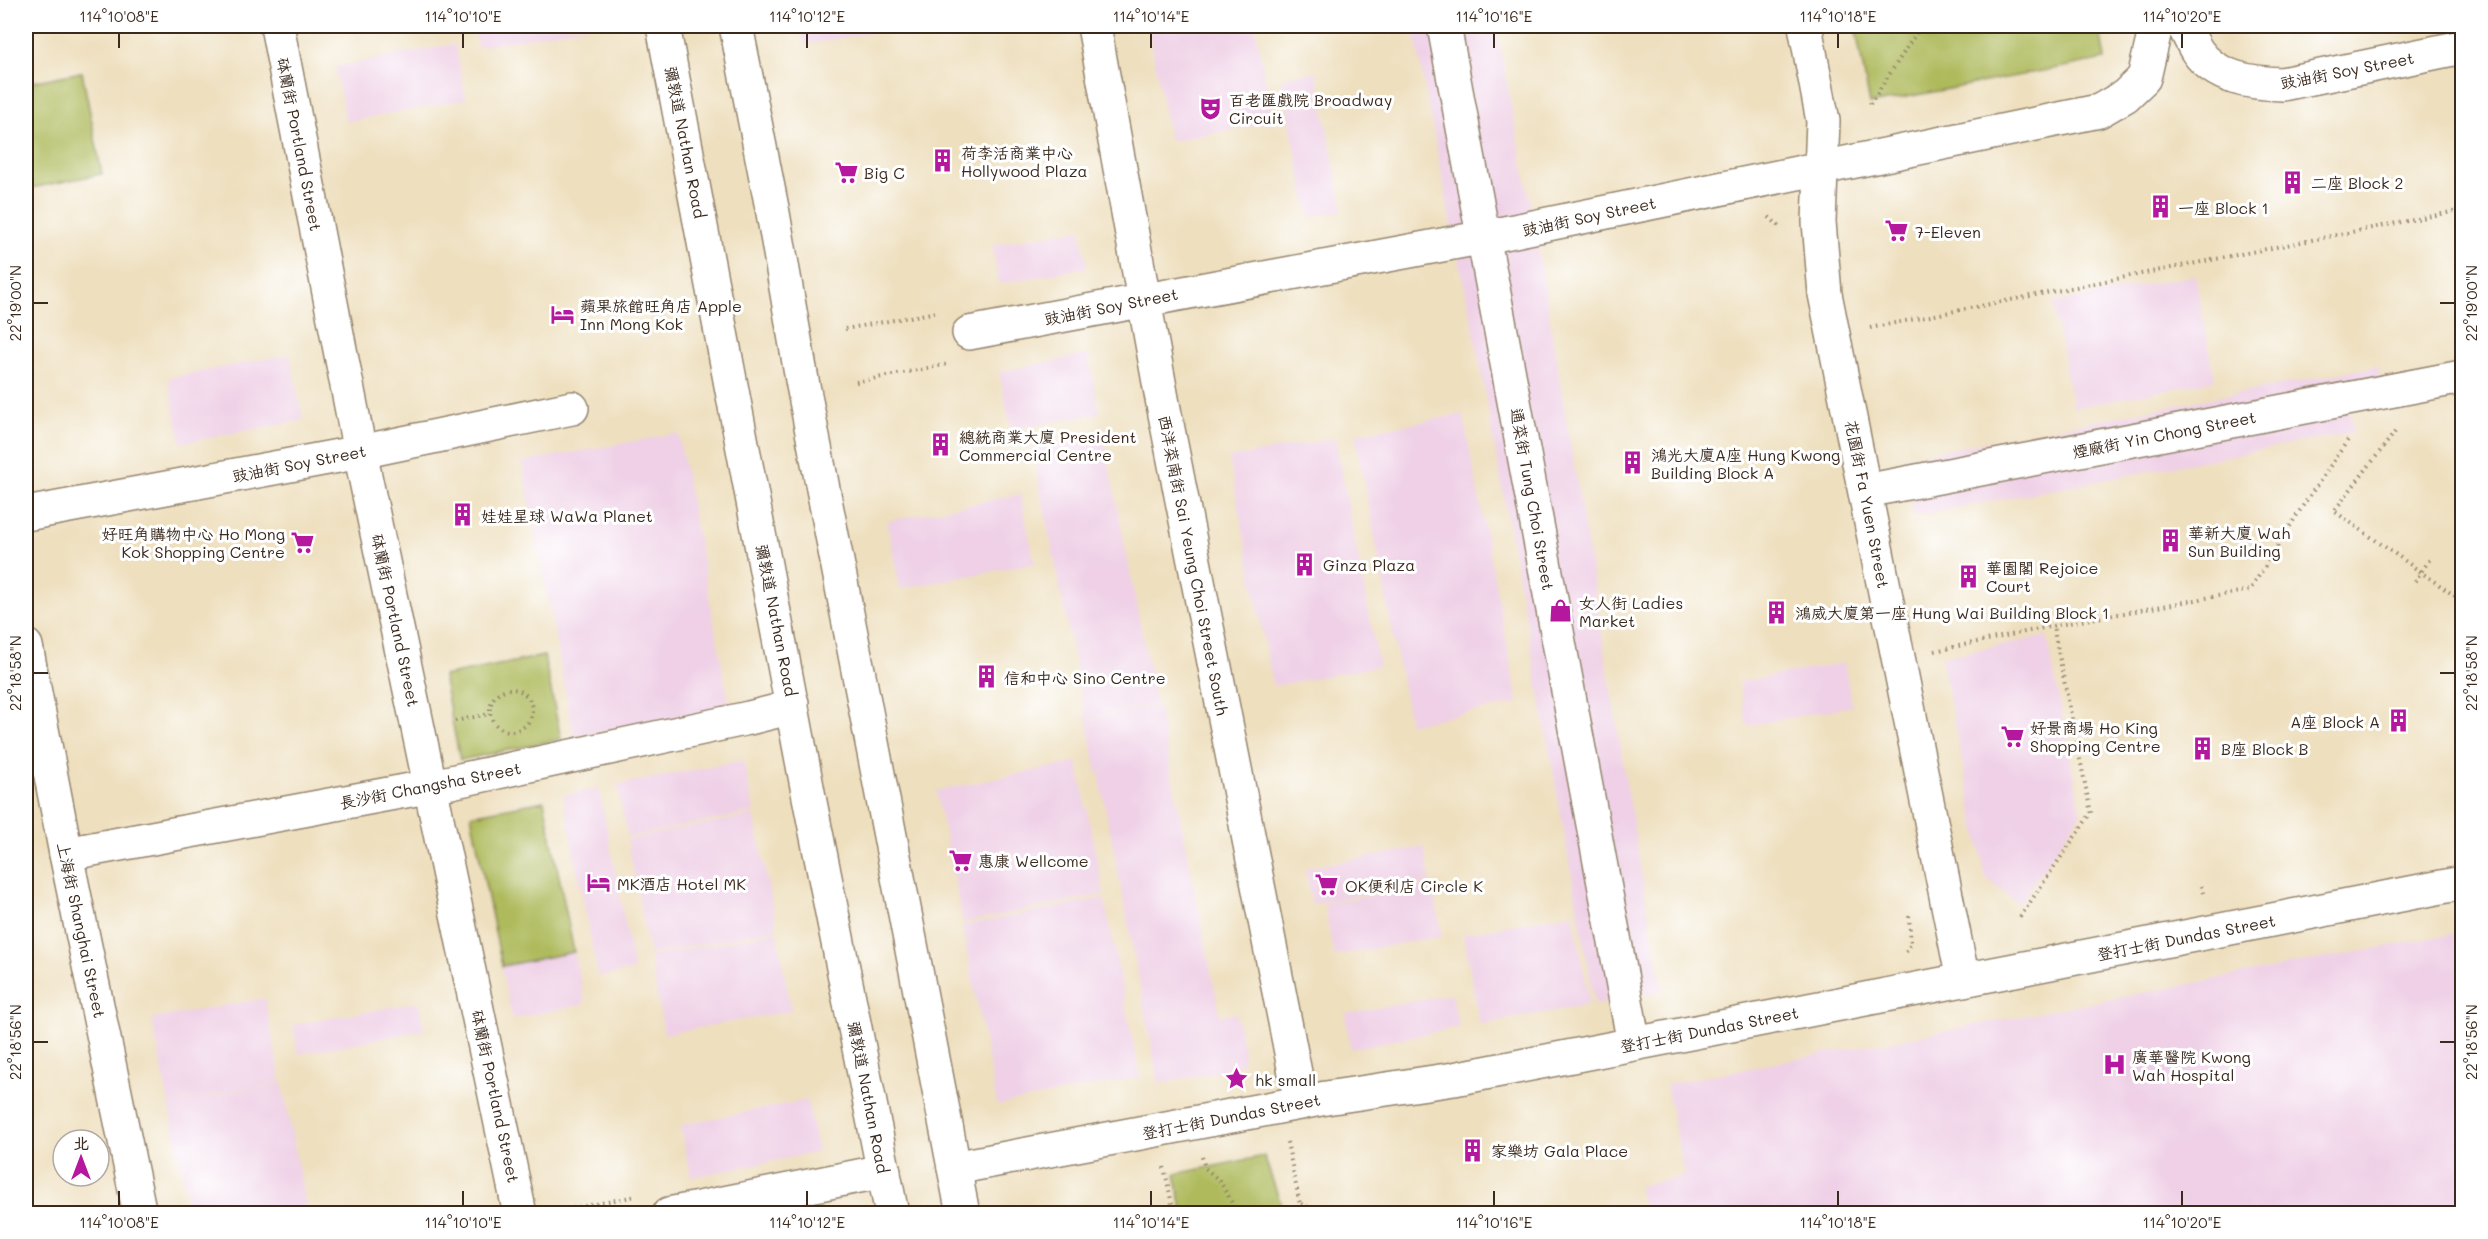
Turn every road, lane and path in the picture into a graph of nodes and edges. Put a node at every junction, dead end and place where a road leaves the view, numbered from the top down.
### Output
1 (277, 26) edge
2 (663, 26) edge
3 (736, 26) edge
4 (1094, 26) edge
5 (1444, 26) edge
6 (1805, 26) edge
7 (1921, 26) edge
8 (2156, 26) edge
9 (2184, 26) edge
10 (2463, 47) edge
11 (1870, 104) dead end
12 (1822, 167) junction
13 (2463, 210) edge
14 (1761, 215) dead end
15 (1784, 231) dead end
16 (1485, 237) junction
17 (1143, 299) junction
18 (942, 311) dead end
19 (845, 329) dead end
20 (1866, 329) dead end
21 (969, 333) dead end
22 (952, 364) dead end
23 (2463, 377) edge
24 (856, 382) dead end
25 (572, 408) dead end
26 (2395, 432) dead end
27 (2348, 440) dead end
28 (360, 452) junction
29 (1865, 491) junction
30 (26, 514) edge
31 (2430, 559) dead end
32 (2421, 572) junction
33 (2415, 580) dead end
34 (2463, 602) edge
35 (2053, 626) junction
36 (26, 646) edge
37 (1929, 651) dead end
38 (792, 703) junction
39 (489, 714) junction
40 (452, 722) dead end
41 (432, 786) junction
42 (66, 854) junction
43 (2463, 883) edge
44 (2201, 886) dead end
45 (2203, 893) dead end
46 (1907, 904) dead end
47 (2020, 917) dead end
48 (1902, 960) dead end
49 (1963, 980) junction
50 (1634, 1044) junction
51 (1301, 1103) junction
52 (1286, 1141) dead end
53 (1201, 1153) dead end
54 (1163, 1161) dead end
55 (954, 1168) junction
56 (884, 1171) junction
57 (642, 1195) dead end
58 (1300, 1204) junction
59 (535, 1213) edge
60 (140, 1214) edge
61 (669, 1214) edge
62 (892, 1214) edge
63 (963, 1214) edge
64 (1174, 1214) edge
65 (1238, 1214) edge
66 (1302, 1214) edge
67 (1324, 1214) edge

1 - 28 street, 砵蘭街 Portland Street
2 - 38 street, 彌敦道 Nathan Road
3 - 55 street
4 - 17 street, 西洋菜南街 Sai Yeung Choi Street South
5 - 16 street, 通菜街 Tung Choi Street
6 - 12 street, 花園街 Fa Yuen Street
7 - 11 path
8 - 12 street, 豉油街 Soy Street
9 - 10 street, 豉油街 Soy Street
12 - 16 street, 豉油街 Soy Street
12 - 29 street, 花園街 Fa Yuen Street
13 - 20 path
14 - 15 path
16 - 17 street, 豉油街 Soy Street
16 - 50 street, 通菜街 Tung Choi Street
17 - 21 street, 豉油街 Soy Street
17 - 51 street, 西洋菜南街 Sai Yeung Choi Street South
18 - 19 path
22 - 24 path
23 - 29 street, 煙廠街 Yin Chong Street
25 - 28 street, 豉油街 Soy Street
26 - 32 path
27 - 35 path
28 - 30 street, 豉油街 Soy Street
28 - 41 street, 砵蘭街 Portland Street
29 - 49 street, 花園街 Fa Yuen Street
31 - 32 path
32 - 33 path
32 - 34 path
35 - 37 path
35 - 47 path
36 - 42 street, 上海街 Shanghai Street
38 - 41 street, 長沙街 Changsha Street
38 - 56 street, 彌敦道 Nathan Road
39 - 39 path
39 - 40 path
41 - 42 street, 長沙街 Changsha Street
41 - 59 street, 砵蘭街 Portland Street
42 - 60 street, 上海街 Shanghai Street
43 - 49 street, 登打士街 Dundas Street
44 - 45 path
46 - 48 path
49 - 50 street, 登打士街 Dundas Street
50 - 51 street, 登打士街 Dundas Street
51 - 55 street, 登打士街 Dundas Street
52 - 58 path
53 - 65 path
54 - 64 path
55 - 63 street
56 - 61 street
56 - 62 street, 彌敦道 Nathan Road
57 - 59 path
58 - 66 path
58 - 67 path

